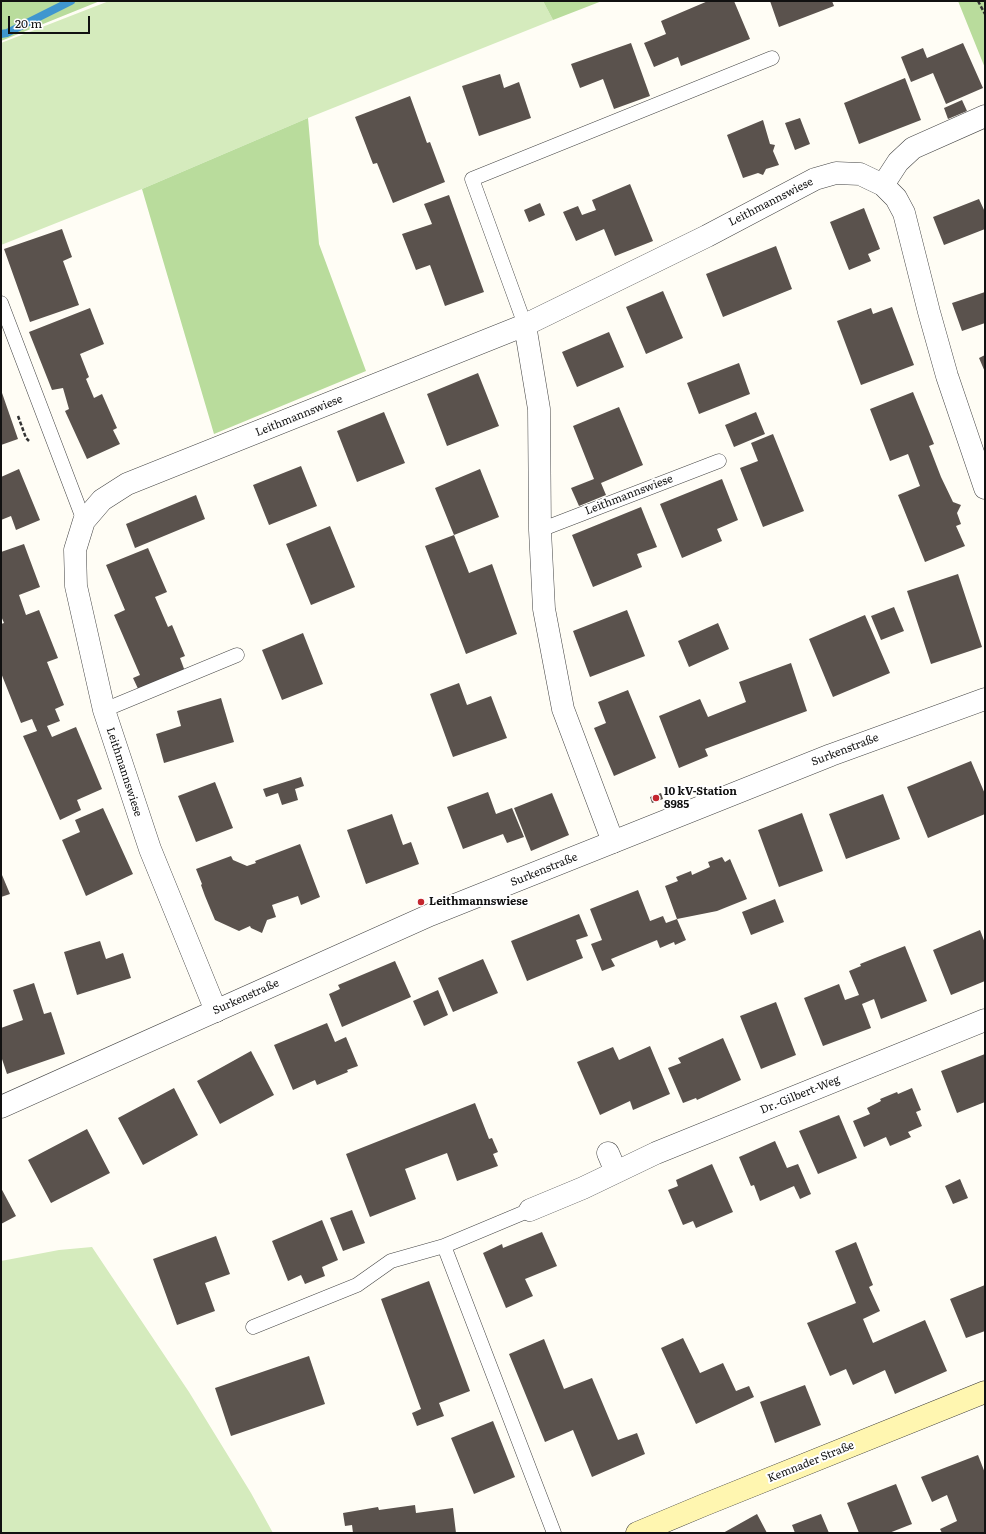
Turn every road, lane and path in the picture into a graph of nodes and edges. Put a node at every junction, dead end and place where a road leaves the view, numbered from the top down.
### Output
1 (978, 1) edge
2 (985, 14) edge
3 (772, 58) dead end
4 (985, 116) edge
5 (883, 185) junction
6 (1, 303) edge
7 (524, 325) junction
8 (18, 416) dead end
9 (33, 443) dead end
10 (719, 461) dead end
11 (985, 488) edge
12 (84, 521) junction
13 (540, 530) junction
14 (237, 655) dead end
15 (985, 699) edge
16 (104, 710) junction
17 (613, 842) junction
18 (216, 1011) junction
19 (985, 1020) edge
20 (1, 1107) edge
21 (530, 1210) joint
22 (444, 1246) junction
23 (253, 1327) dead end
24 (985, 1392) edge
25 (554, 1533) edge
26 (637, 1533) edge

1 - 2 path
3 - 7 lane
4 - 5 street
5 - 7 street, Leithmannswiese
5 - 11 street, Leithmannswiese
6 - 12 lane
7 - 12 street, Leithmannswiese
7 - 13 street
8 - 9 path
10 - 13 lane, Leithmannswiese
12 - 16 street, Leithmannswiese
13 - 17 street
14 - 16 lane
15 - 17 street, Surkenstraße
16 - 18 street, Leithmannswiese
17 - 18 street, Surkenstraße
18 - 20 street, Surkenstraße
19 - 21 street, Dr.-Gilbert-Weg
21 - 22 lane
22 - 23 lane
22 - 25 lane
24 - 26 main road, Kemnader Straße

